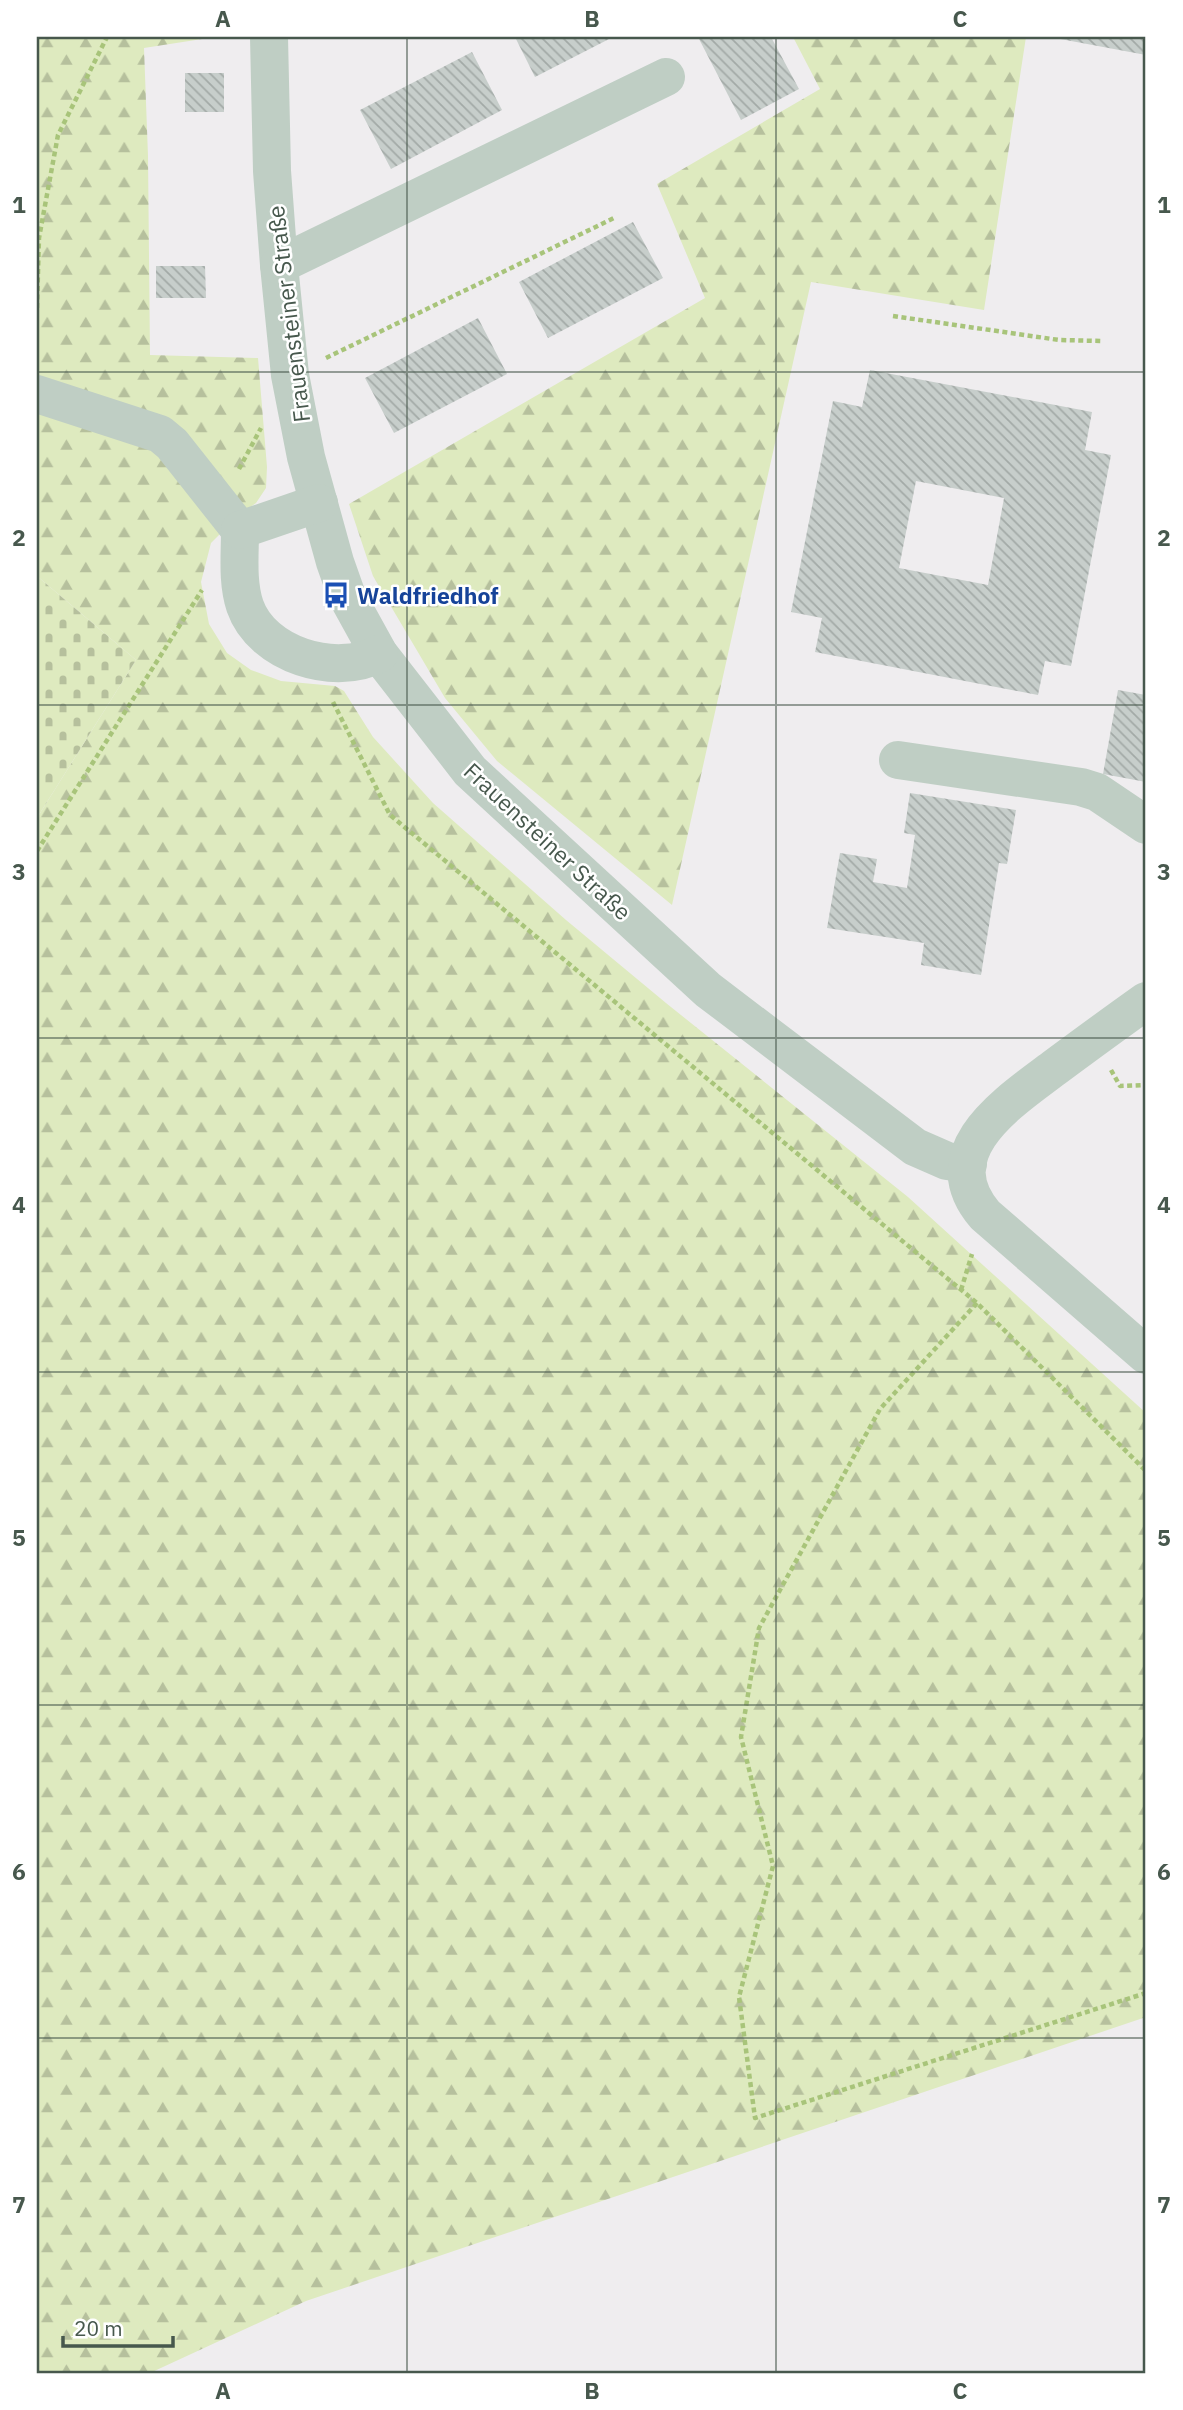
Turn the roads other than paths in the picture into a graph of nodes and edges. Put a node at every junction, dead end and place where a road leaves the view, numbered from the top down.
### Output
1 (279, 41) edge
2 (666, 77) dead end
3 (279, 265) junction
4 (37, 394) edge
5 (319, 503) junction
6 (240, 530) junction
7 (379, 654) junction
8 (898, 760) dead end
9 (1146, 825) edge
10 (1146, 1001) edge
11 (968, 1164) junction
12 (1146, 1355) edge

1 - 3 street, Frauensteiner Straße
2 - 3 street
3 - 5 street, Frauensteiner Straße
4 - 6 street
5 - 6 street
5 - 7 street, Frauensteiner Straße
6 - 7 street
7 - 11 street, Frauensteiner Straße
8 - 9 street
10 - 11 street
11 - 12 street

